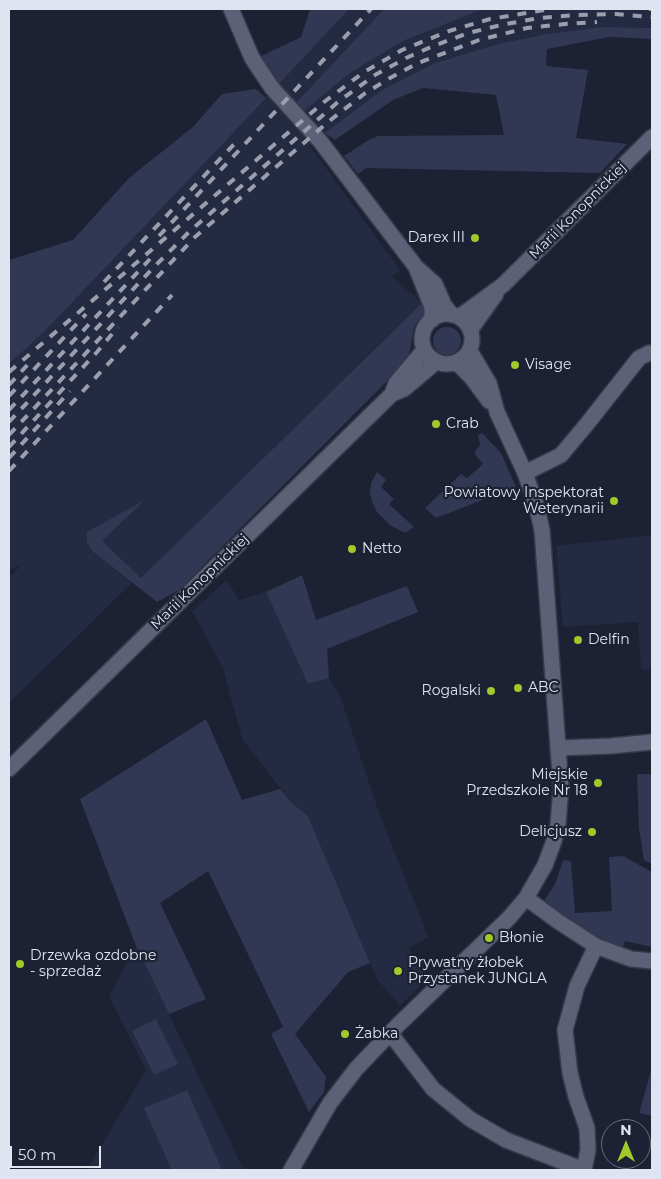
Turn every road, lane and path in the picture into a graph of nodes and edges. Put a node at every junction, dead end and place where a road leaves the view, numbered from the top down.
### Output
1 (231, 9) edge
2 (652, 136) edge
3 (416, 267) junction
4 (503, 285) junction
5 (455, 316) junction
6 (432, 320) junction
7 (470, 329) junction
8 (424, 350) junction
9 (470, 351) junction
10 (648, 353) dead end
11 (436, 362) junction
12 (457, 363) junction
13 (392, 394) junction
14 (497, 412) junction
15 (525, 473) junction
16 (652, 742) edge
17 (558, 748) junction
18 (9, 769) edge
19 (526, 898) junction
20 (596, 946) junction
21 (652, 961) edge
22 (390, 1033) junction
23 (291, 1170) edge
24 (584, 1170) edge

1 - 3 street
2 - 4 street, Marii Konopnickiej
3 - 5 street
3 - 6 street
4 - 5 street, Marii Konopnickiej
4 - 7 street, Marii Konopnickiej
5 - 6 street
5 - 7 street
6 - 8 street
7 - 9 street
8 - 11 street
8 - 13 street, Marii Konopnickiej
9 - 12 street
9 - 14 street
10 - 15 street
11 - 12 street
11 - 13 street, Marii Konopnickiej
12 - 14 street
13 - 18 street, Marii Konopnickiej
14 - 15 street
15 - 17 street
16 - 17 street
17 - 19 street
19 - 20 street
19 - 22 street
20 - 21 street
20 - 24 street
22 - 23 street
22 - 24 street

